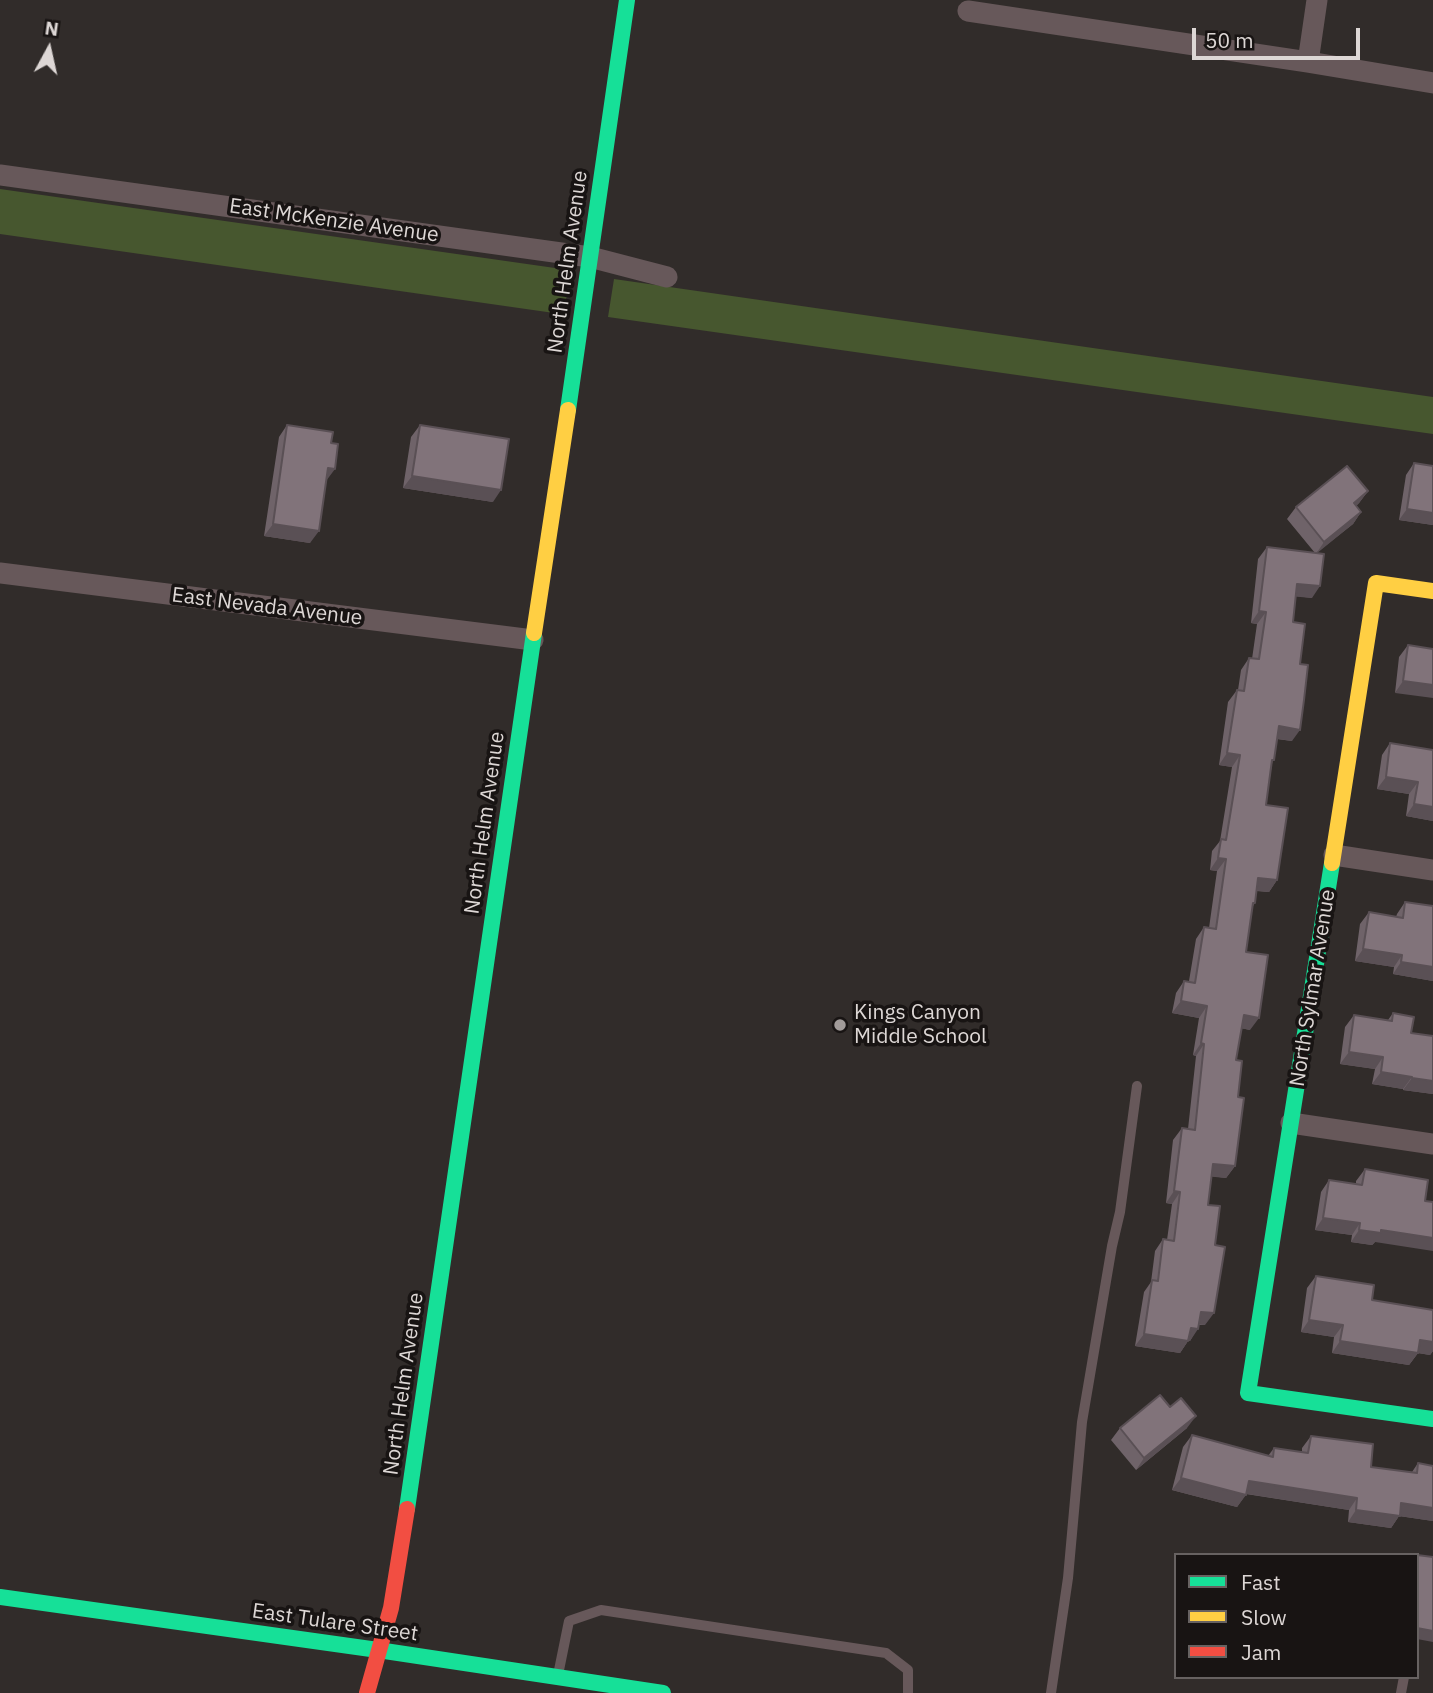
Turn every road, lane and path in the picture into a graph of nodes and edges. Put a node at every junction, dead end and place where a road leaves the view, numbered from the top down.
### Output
1 (626, 0) edge
2 (1317, 0) edge
3 (968, 12) dead end
4 (1308, 62) junction
5 (1433, 83) edge
6 (0, 175) edge
7 (590, 257) junction
8 (667, 277) dead end
9 (0, 573) edge
10 (1433, 592) edge
11 (533, 640) junction
12 (1334, 855) junction
13 (1433, 870) edge
14 (1137, 1086) dead end
15 (1291, 1122) junction
16 (1433, 1144) edge
17 (1433, 1419) edge
18 (0, 1597) edge
19 (378, 1650) junction
20 (558, 1678) junction
21 (367, 1693) edge
22 (663, 1693) edge
23 (908, 1693) edge
24 (1051, 1693) edge

1 - 7 street, North Helm Avenue
2 - 4 street
3 - 4 street
4 - 5 street
6 - 7 street, East McKenzie Avenue
7 - 8 street, East McKenzie Avenue
7 - 11 street, North Helm Avenue
9 - 11 street, East Nevada Avenue
10 - 12 street, North Sylmar Avenue
11 - 19 street, North Helm Avenue
12 - 13 street
12 - 15 street, North Sylmar Avenue
14 - 24 lane
15 - 16 street
15 - 17 street, North Sylmar Avenue
18 - 19 street, East Tulare Street
19 - 20 street, East Tulare Street
19 - 21 street, North Helm Avenue
20 - 22 street, East Tulare Street
20 - 23 lane

